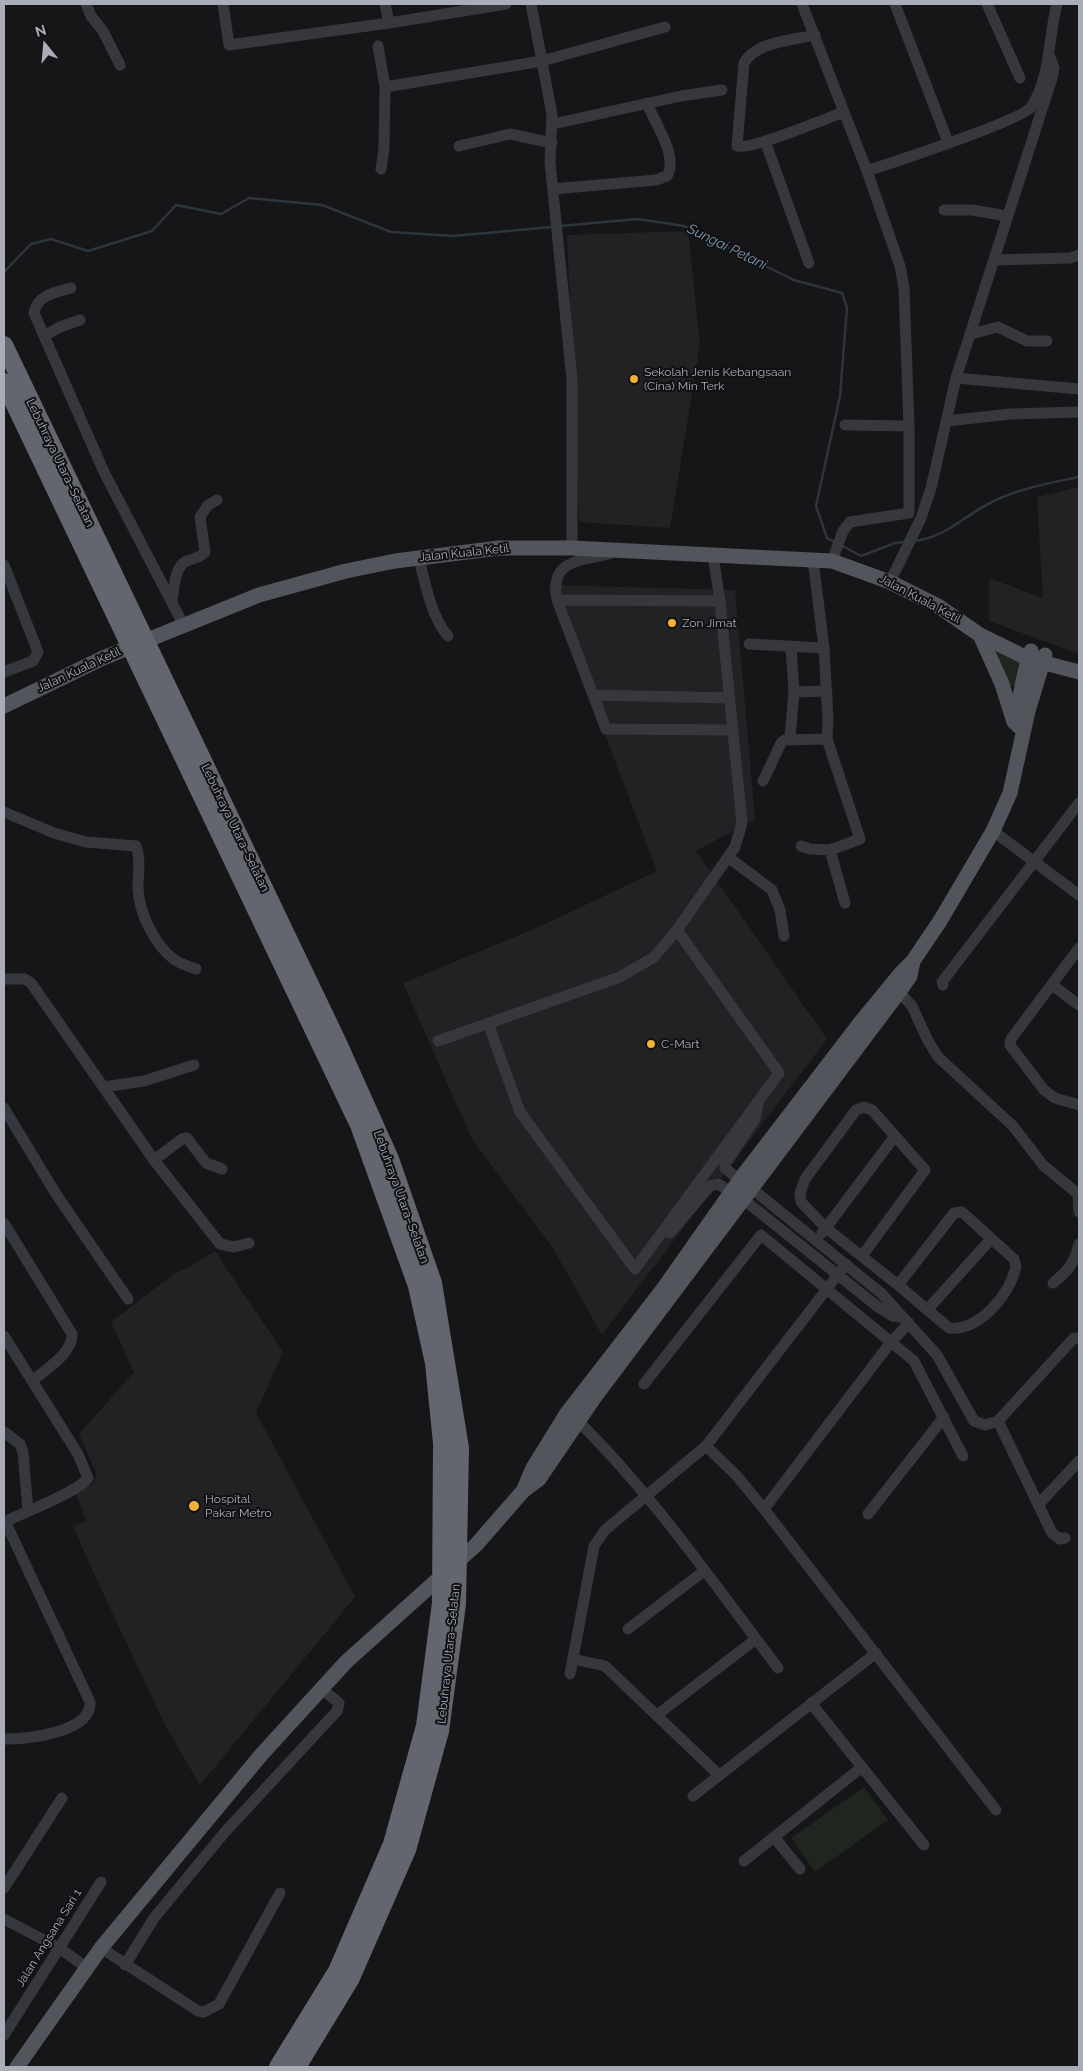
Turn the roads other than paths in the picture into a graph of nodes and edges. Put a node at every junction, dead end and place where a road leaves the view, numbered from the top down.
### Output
1 (86, 4) edge
2 (223, 4) edge
3 (385, 4) edge
4 (506, 4) edge
5 (531, 4) edge
6 (802, 4) edge
7 (895, 4) edge
8 (987, 4) edge
9 (1057, 4) edge
10 (389, 23) junction
11 (665, 26) dead end
12 (815, 35) junction
13 (378, 46) dead end
14 (1050, 54) junction
15 (542, 61) junction
16 (120, 65) dead end
17 (1020, 78) dead end
18 (385, 87) junction
19 (722, 90) dead end
20 (646, 103) junction
21 (844, 112) junction
22 (553, 124) junction
23 (765, 141) junction
24 (948, 142) junction
25 (552, 143) junction
26 (459, 146) dead end
27 (381, 169) dead end
28 (868, 171) junction
29 (553, 189) junction
30 (944, 210) dead end
31 (1007, 216) junction
32 (1079, 255) edge
33 (994, 260) junction
34 (809, 263) dead end
35 (71, 288) dead end
36 (80, 320) dead end
37 (971, 334) junction
38 (44, 336) junction
39 (1047, 341) dead end
40 (4, 345) edge
41 (956, 378) junction
42 (4, 382) edge
43 (1079, 389) edge
44 (1079, 412) edge
45 (946, 420) junction
46 (845, 426) dead end
47 (909, 426) junction
48 (217, 500) dead end
49 (909, 513) junction
50 (920, 521) junction
51 (572, 548) junction
52 (621, 551) junction
53 (713, 555) junction
54 (834, 555) junction
55 (419, 558) junction
56 (813, 560) junction
57 (4, 565) edge
58 (890, 582) junction
59 (557, 600) junction
60 (720, 601) junction
61 (172, 602) junction
62 (967, 624) junction
63 (178, 626) junction
64 (980, 635) junction
65 (448, 636) dead end
66 (749, 644) dead end
67 (792, 647) junction
68 (824, 648) junction
69 (1037, 656) junction
70 (1079, 667) edge
71 (4, 672) edge
72 (1079, 672) edge
73 (827, 691) junction
74 (794, 692) junction
75 (593, 695) junction
76 (730, 698) junction
77 (4, 706) edge
78 (733, 730) junction
79 (1018, 735) junction
80 (790, 738) junction
81 (827, 739) junction
82 (1018, 756) junction
83 (763, 781) dead end
84 (1079, 803) edge
85 (4, 812) edge
86 (993, 831) junction
87 (801, 846) dead end
88 (830, 850) junction
89 (728, 857) junction
90 (1035, 862) junction
91 (1079, 895) edge
92 (845, 903) dead end
93 (677, 930) junction
94 (784, 936) dead end
95 (1079, 948) edge
96 (913, 961) junction
97 (196, 969) dead end
98 (4, 980) edge
99 (943, 985) dead end
100 (1052, 985) junction
101 (898, 992) junction
102 (1079, 1005) edge
103 (488, 1023) junction
104 (438, 1041) dead end
105 (194, 1065) dead end
106 (103, 1087) junction
107 (759, 1100) junction
108 (1079, 1105) edge
109 (4, 1108) edge
110 (894, 1136) junction
111 (154, 1160) junction
112 (222, 1169) dead end
113 (741, 1190) junction
114 (1079, 1212) edge
115 (4, 1223) edge
116 (826, 1228) junction
117 (991, 1239) junction
118 (817, 1240) junction
119 (249, 1243) dead end
120 (1079, 1244) edge
121 (647, 1253) junction
122 (862, 1256) junction
123 (846, 1264) junction
124 (837, 1275) junction
125 (1053, 1283) dead end
126 (898, 1284) junction
127 (827, 1288) junction
128 (128, 1299) dead end
129 (928, 1310) junction
130 (905, 1320) junction
131 (4, 1336) edge
132 (1079, 1338) edge
133 (891, 1342) junction
134 (32, 1381) junction
135 (644, 1384) dead end
136 (944, 1417) junction
137 (578, 1421) junction
138 (998, 1421) junction
139 (4, 1432) edge
140 (706, 1446) junction
141 (963, 1456) dead end
142 (1079, 1460) edge
143 (523, 1491) junction
144 (646, 1496) junction
145 (1038, 1505) junction
146 (764, 1509) junction
147 (28, 1511) junction
148 (868, 1514) dead end
149 (4, 1522) edge
150 (1065, 1538) dead end
151 (704, 1571) junction
152 (628, 1629) dead end
153 (756, 1639) junction
154 (876, 1653) junction
155 (573, 1659) junction
156 (778, 1668) dead end
157 (570, 1674) dead end
158 (322, 1688) junction
159 (811, 1703) junction
160 (657, 1714) junction
161 (433, 1729) junction
162 (4, 1739) edge
163 (862, 1767) junction
164 (719, 1775) junction
165 (693, 1796) dead end
166 (62, 1798) dead end
167 (996, 1810) dead end
168 (774, 1837) junction
169 (924, 1845) dead end
170 (744, 1861) dead end
171 (800, 1869) dead end
172 (101, 1882) dead end
173 (4, 1888) edge
174 (280, 1893) dead end
175 (4, 1919) edge
176 (59, 1948) junction
177 (102, 1948) junction
178 (125, 1965) junction
179 (86, 1967) junction
180 (4, 2035) edge
181 (17, 2067) edge
182 (278, 2067) edge
183 (297, 2067) edge

1 - 16 street
2 - 10 street
3 - 10 street
4 - 10 street
5 - 15 street
6 - 12 street
7 - 24 street
8 - 17 street
9 - 14 street
11 - 15 street
12 - 21 street
12 - 23 street
13 - 18 street
14 - 24 street
14 - 31 street
15 - 18 street
15 - 22 street
18 - 27 street
19 - 20 street
20 - 22 street
20 - 29 street
21 - 23 street
21 - 28 street
22 - 25 street
23 - 34 street
24 - 28 street
25 - 26 street
25 - 29 street
28 - 47 street
29 - 51 street
30 - 31 street
31 - 33 street
32 - 33 street
33 - 37 street
35 - 38 street
36 - 38 street
37 - 39 street
37 - 41 street
38 - 61 street
40 - 161 highway, Lebuhraya Utara–Selatan
41 - 43 street
41 - 45 street
42 - 161 highway, Lebuhraya Utara–Selatan
44 - 45 street
45 - 50 street
46 - 47 street
47 - 49 street
48 - 61 street
49 - 50 street
49 - 54 street
50 - 58 street
51 - 52 main road, Jalan Kuala Ketil
51 - 55 main road, Jalan Kuala Ketil
52 - 53 main road, Jalan Kuala Ketil
52 - 59 street
53 - 56 main road, Jalan Kuala Ketil
53 - 60 street
54 - 56 main road, Jalan Kuala Ketil
54 - 58 main road, Jalan Kuala Ketil
55 - 63 main road, Jalan Kuala Ketil
55 - 65 street
56 - 68 street
57 - 71 street
58 - 62 main road, Jalan Kuala Ketil
59 - 60 street
59 - 75 street
60 - 76 street
61 - 63 street
62 - 64 main road, Jalan Kuala Ketil
62 - 69 main road, Jalan Kuala Ketil
63 - 77 main road, Jalan Kuala Ketil
64 - 69 main road, Jalan Kuala Ketil
64 - 79 main road
66 - 67 street
67 - 68 street
67 - 74 street
68 - 73 street
69 - 70 main road, Jalan Kuala Ketil
69 - 72 main road, Jalan Kuala Ketil
69 - 79 main road
69 - 82 main road
73 - 74 street
73 - 81 street
74 - 80 street
75 - 76 street
75 - 78 street
76 - 78 street
78 - 89 street
79 - 82 main road
80 - 81 street
80 - 83 street
81 - 88 street
82 - 86 main road
84 - 90 street
85 - 97 street
86 - 90 street
86 - 96 main road
87 - 88 street
88 - 92 street
89 - 93 street
89 - 94 street
90 - 91 street
90 - 99 street
93 - 103 street
93 - 107 street
95 - 100 street
96 - 101 main road
96 - 113 main road
98 - 106 street
100 - 102 street
100 - 108 street
101 - 113 main road
101 - 114 street
103 - 104 street
103 - 121 street
105 - 106 street
106 - 111 street
107 - 113 street
107 - 121 street
109 - 128 street
110 - 116 street
110 - 116 street
110 - 122 street
111 - 112 street
111 - 119 street
113 - 118 street
113 - 121 street
113 - 124 street
113 - 137 main road
113 - 143 main road
115 - 134 street
116 - 118 street
116 - 122 street
117 - 126 street
117 - 129 street
117 - 129 street
118 - 123 street
120 - 125 street
122 - 126 street
123 - 124 street
123 - 130 street
124 - 127 street
124 - 130 street
126 - 129 street
127 - 133 street
127 - 135 street
127 - 140 street
130 - 133 street
130 - 138 street
131 - 134 street
132 - 138 street
133 - 136 street
133 - 146 street
134 - 147 street
136 - 141 street
136 - 148 street
137 - 143 main road
137 - 144 street
138 - 145 street
139 - 147 street
140 - 144 street
140 - 146 street
142 - 145 street
143 - 158 main road
144 - 151 street
144 - 155 street
145 - 150 street
146 - 154 street
147 - 149 street
149 - 162 street
151 - 152 street
151 - 153 street
153 - 156 street
153 - 160 street
154 - 159 street
154 - 167 street
155 - 157 street
155 - 160 street
158 - 177 main road
158 - 178 street
159 - 163 street
159 - 164 street
160 - 164 street
161 - 182 highway, Lebuhraya Utara–Selatan
161 - 183 highway, Lebuhraya Utara–Selatan
163 - 168 street
163 - 169 street
164 - 165 street
166 - 173 street
168 - 170 street
168 - 171 street
172 - 176 street, Jalan Angsana Sari 1
174 - 178 street
175 - 176 street
176 - 179 street
176 - 180 street, Jalan Angsana Sari 1
177 - 178 street
177 - 179 main road
179 - 181 main road

